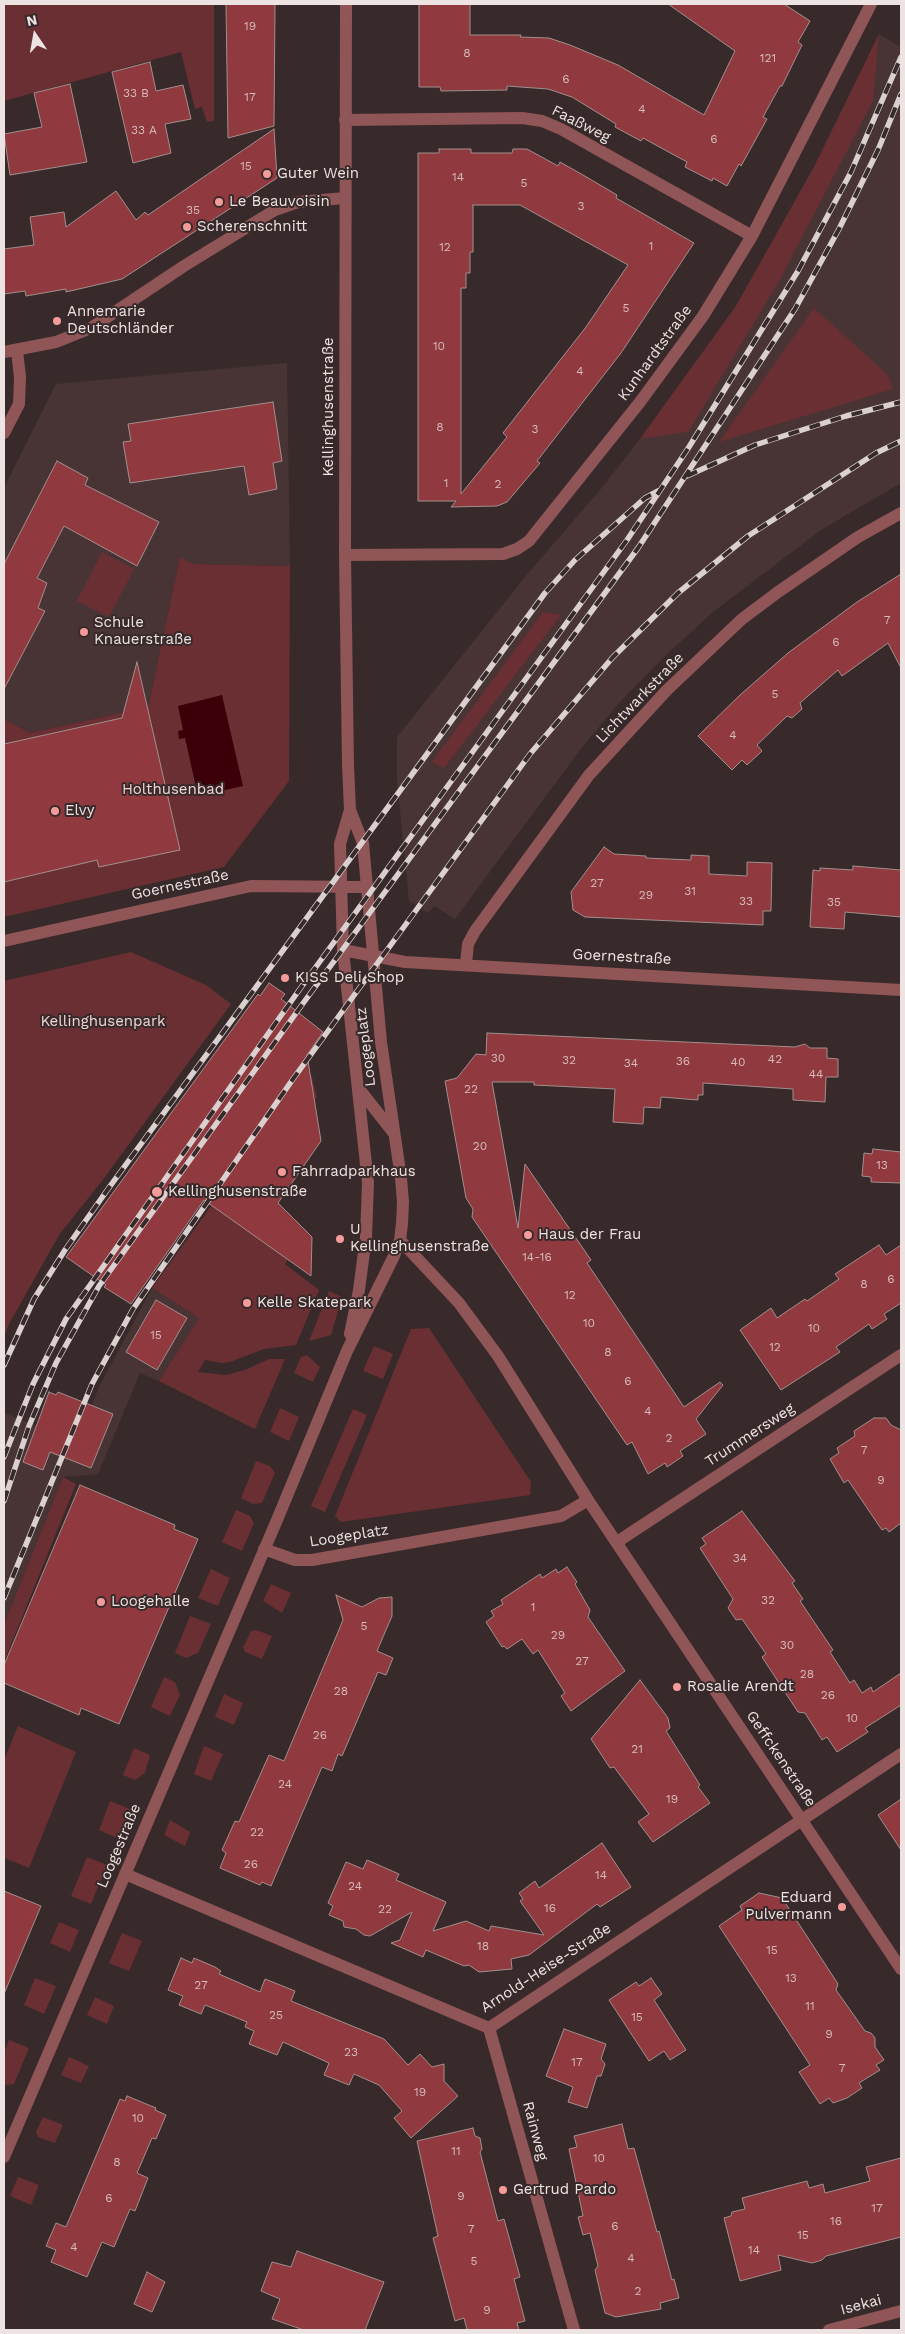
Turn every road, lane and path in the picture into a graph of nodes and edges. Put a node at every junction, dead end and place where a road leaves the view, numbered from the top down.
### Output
1 (346, 4) edge
2 (872, 4) edge
3 (345, 120) junction
4 (345, 198) junction
5 (752, 236) junction
6 (10, 352) edge
7 (4, 433) edge
8 (901, 513) edge
9 (345, 556) junction
10 (350, 810) junction
11 (340, 887) junction
12 (367, 887) junction
13 (4, 941) edge
14 (342, 950) junction
15 (372, 957) junction
16 (466, 964) junction
17 (901, 990) edge
18 (359, 1089) junction
19 (394, 1133) junction
20 (400, 1240) junction
21 (363, 1262) junction
22 (387, 1270) junction
23 (347, 1351) junction
24 (900, 1358) edge
25 (588, 1500) junction
26 (617, 1542) junction
27 (264, 1549) junction
28 (901, 1754) edge
29 (801, 1819) junction
30 (125, 1874) junction
31 (901, 1969) edge
32 (490, 2028) junction
33 (4, 2156) edge
34 (901, 2311) edge
35 (574, 2330) edge
36 (830, 2330) edge

1 - 3 street, Kellinghusenstraße
2 - 5 street, Kunhardtstraße
3 - 4 street, Kellinghusenstraße
3 - 5 street, Faaßweg
4 - 6 street
4 - 9 street, Kellinghusenstraße
5 - 9 street, Kunhardtstraße
6 - 7 street
8 - 16 street, Lichtwarkstraße
9 - 10 street, Kellinghusenstraße
10 - 11 street, Kellinghusenstraße
10 - 12 street, Kellinghusenstraße
11 - 12 street, Goernestraße
11 - 13 street, Goernestraße
11 - 14 street, Kellinghusenstraße
12 - 15 street, Kellinghusenstraße
14 - 15 street, Goernestraße
14 - 18 street, Loogeplatz
15 - 16 street, Goernestraße
15 - 19 street, Loogeplatz
16 - 17 street, Goernestraße
18 - 19 street, Loogeplatz
18 - 21 street, Loogeplatz
19 - 20 street, Loogeplatz
20 - 22 street, Loogeplatz
20 - 25 street
21 - 22 street
21 - 23 street, Loogeplatz
22 - 23 street, Loogeplatz
23 - 27 street, Loogeplatz
24 - 26 street, Trummersweg
25 - 26 street
25 - 27 street, Loogeplatz
26 - 29 street, Geffckenstraße
27 - 30 street, Loogestraße
28 - 29 street, Arnold-Heise-Straße
29 - 31 street, Geffckenstraße
29 - 32 street, Arnold-Heise-Straße
30 - 32 street, Arnold-Heise-Straße
30 - 33 street, Loogestraße
32 - 35 street, Rainweg
34 - 36 street, Isekai

